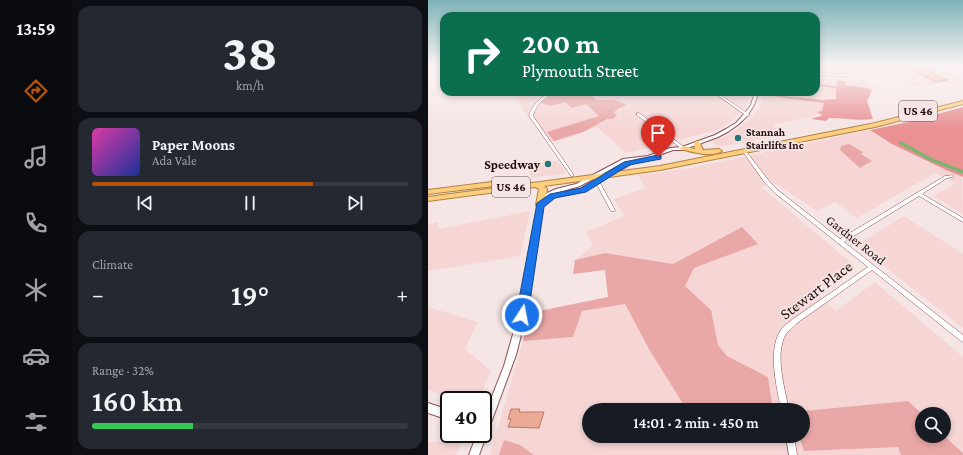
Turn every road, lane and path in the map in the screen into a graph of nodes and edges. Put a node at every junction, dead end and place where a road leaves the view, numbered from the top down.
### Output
1 (546, 96) edge
2 (720, 96) edge
3 (756, 96) edge
4 (963, 99) edge
5 (963, 102) edge
6 (638, 114) dead end
7 (748, 115) junction
8 (697, 143) junction
9 (683, 148) junction
10 (730, 150) junction
11 (744, 151) junction
12 (701, 152) junction
13 (617, 169) junction
14 (605, 174) junction
15 (572, 175) junction
16 (952, 176) dead end
17 (596, 179) junction
18 (531, 184) junction
19 (428, 192) edge
20 (919, 194) junction
21 (428, 199) edge
22 (540, 205) junction
23 (613, 210) dead end
24 (963, 220) edge
25 (840, 242) junction
26 (872, 267) junction
27 (963, 339) edge
28 (784, 403) edge
29 (492, 406) edge
30 (428, 408) edge
31 (440, 412) edge
32 (478, 443) edge
33 (791, 443) edge
34 (474, 455) edge
35 (793, 455) edge

1 - 15 street
2 - 7 street
3 - 7 street
4 - 10 highway, US 46
5 - 11 highway, US 46
6 - 9 street
7 - 8 street
8 - 9 street
8 - 12 highway
9 - 12 highway
9 - 13 street
9 - 14 street
10 - 12 highway
10 - 13 highway, US 46
11 - 14 highway, US 46
11 - 25 street, Gardner Road
13 - 14 highway, US 46
14 - 15 highway, US 46
14 - 17 highway, US 46
15 - 19 highway, US 46
16 - 20 street, Stewart Place
17 - 18 highway, US 46
17 - 22 street
17 - 23 street
18 - 21 highway, US 46
18 - 22 highway
20 - 24 street
20 - 25 street, Stewart Place
22 - 29 street
25 - 26 street, Gardner Road
26 - 27 street, Gardner Road
26 - 28 street, Stewart Place
30 - 31 street
32 - 34 street
33 - 35 street

